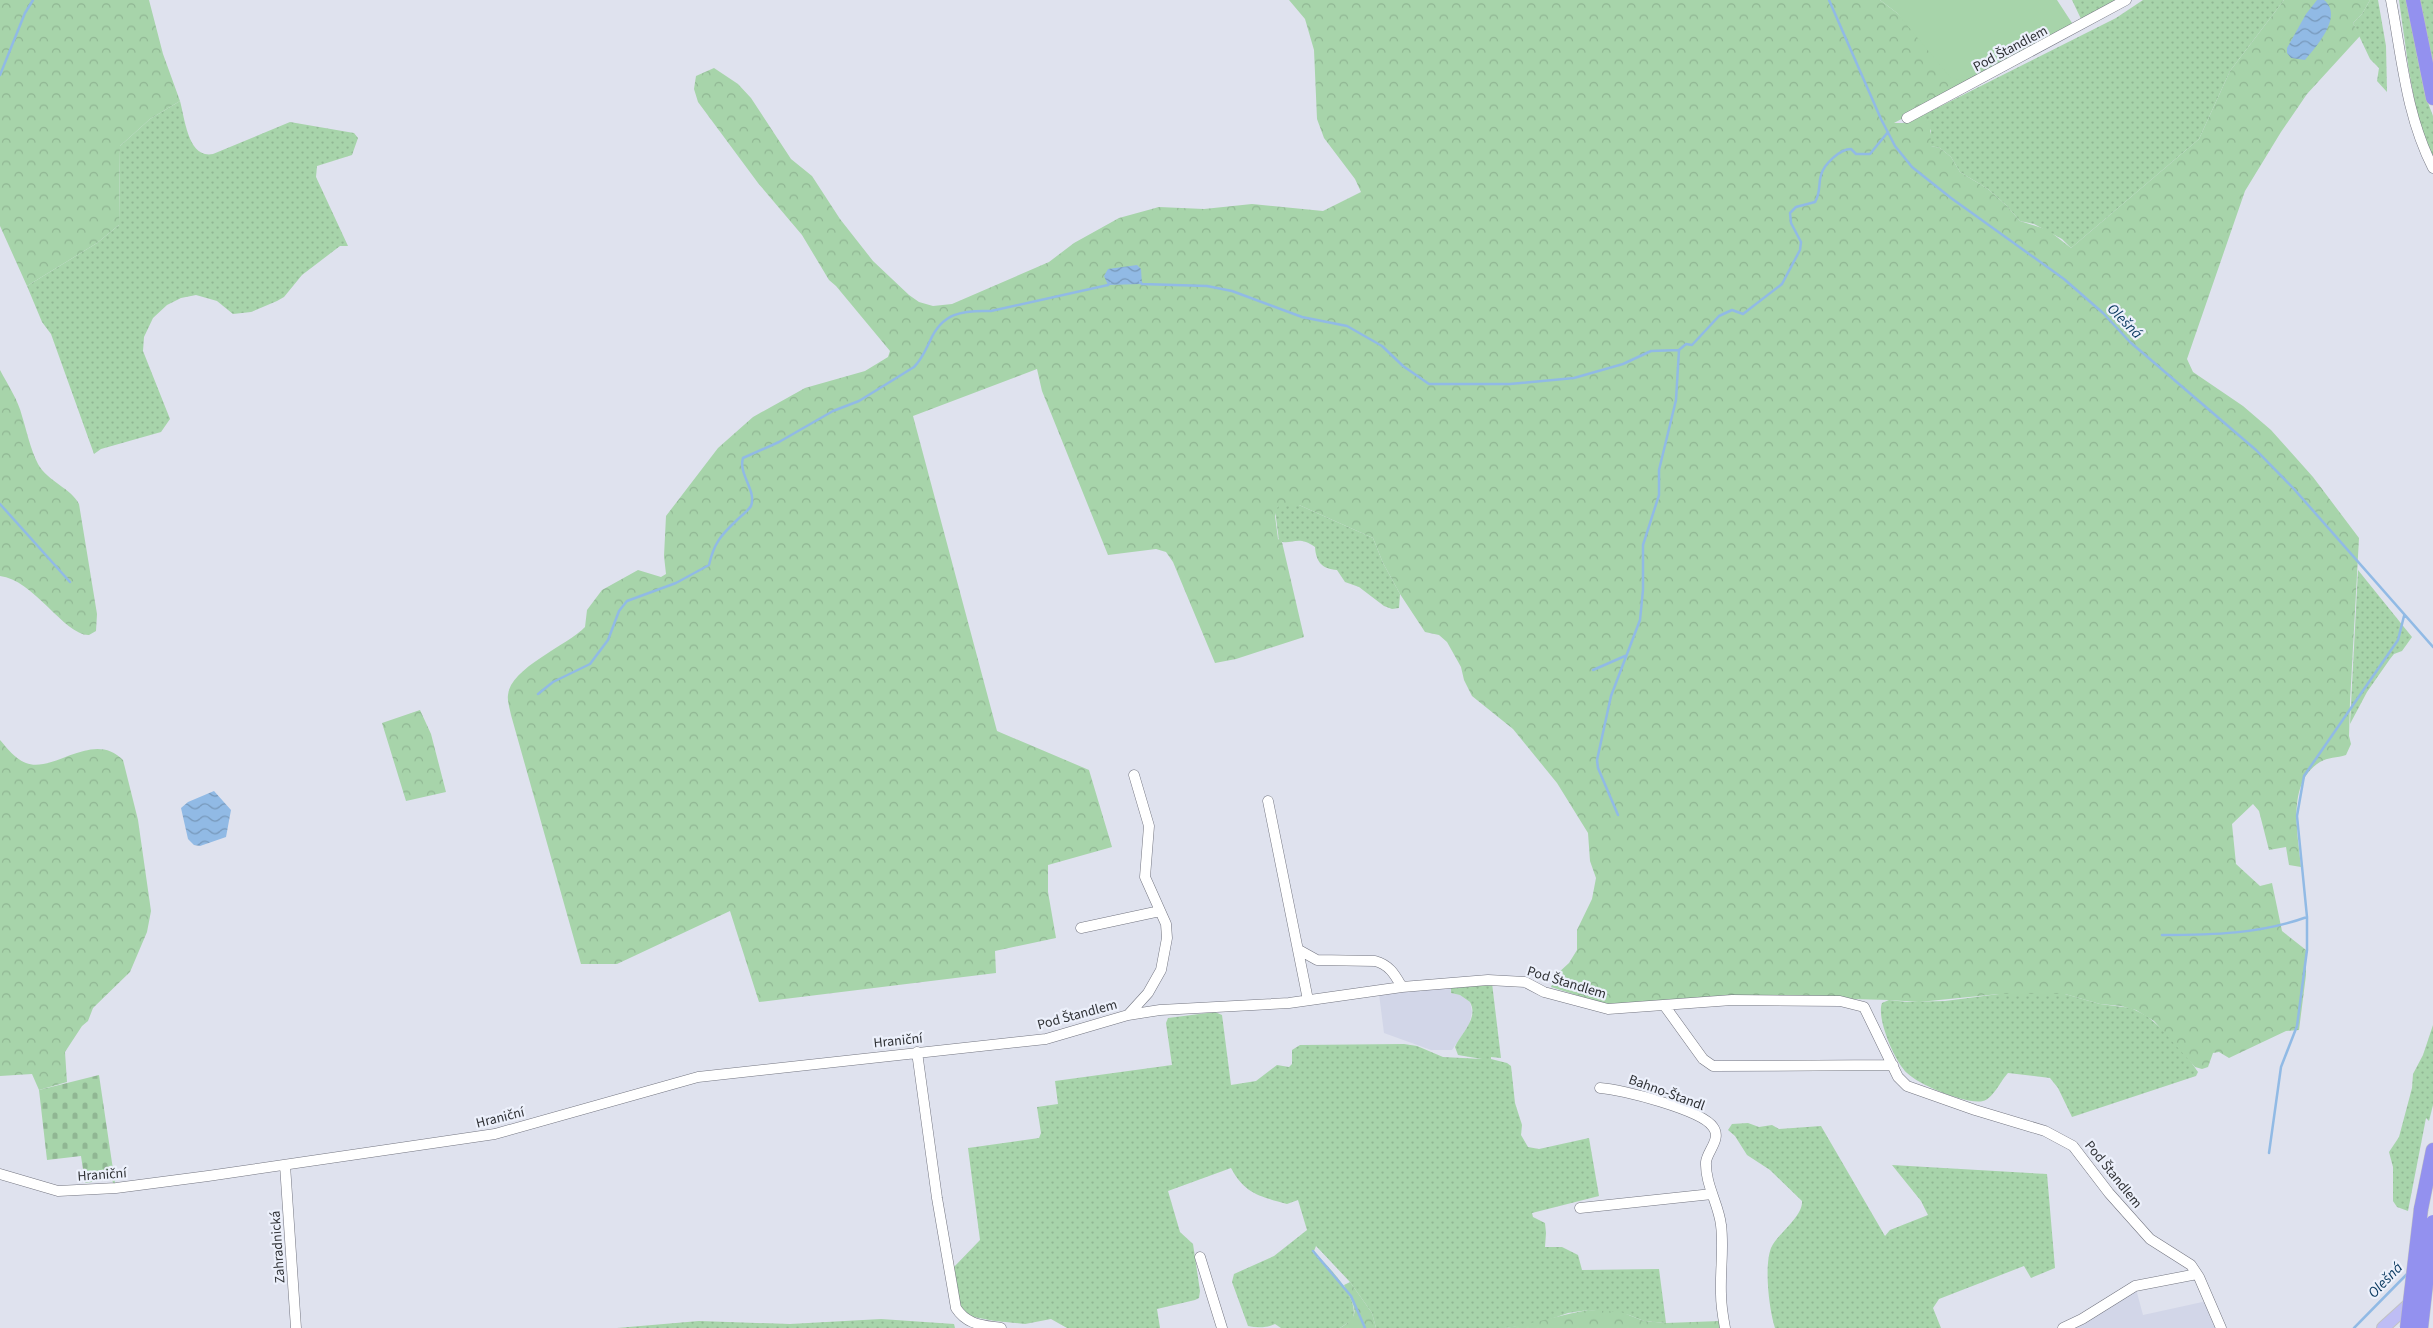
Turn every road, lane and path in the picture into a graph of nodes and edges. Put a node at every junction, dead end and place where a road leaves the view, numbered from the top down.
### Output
1 (2126, 0) edge
2 (2391, 0) edge
3 (2412, 0) edge
4 (2433, 98) edge
5 (1907, 118) dead end
6 (2433, 168) edge
7 (1134, 775) dead end
8 (1268, 801) dead end
9 (1160, 912) junction
10 (1081, 928) dead end
11 (1299, 950) junction
12 (1402, 987) junction
13 (1308, 1000) junction
14 (1664, 1005) junction
15 (1128, 1015) junction
16 (1005, 1043) joint
17 (916, 1052) junction
18 (1892, 1065) junction
19 (1600, 1088) dead end
20 (2433, 1150) edge
21 (285, 1165) junction
22 (0, 1174) edge
23 (1712, 1194) junction
24 (1580, 1208) dead end
25 (2433, 1222) edge
26 (1200, 1257) dead end
27 (2197, 1274) junction
28 (2433, 1282) edge
29 (296, 1328) edge
30 (1001, 1328) edge
31 (1222, 1328) edge
32 (1725, 1328) edge
33 (2063, 1328) edge
34 (2220, 1328) edge
35 (2383, 1328) edge
36 (2406, 1328) edge
37 (2421, 1328) edge

1 - 5 street, Pod Štandlem
2 - 6 street
3 - 4 highway
7 - 9 street, Pod Štandlem
8 - 11 street
9 - 10 street
9 - 15 street, Pod Štandlem
11 - 12 street
11 - 13 street
12 - 13 street, Pod Štandlem
12 - 14 street, Pod Štandlem
13 - 15 street, Pod Štandlem
14 - 18 street
14 - 18 street, Pod Štandlem
15 - 16 street, Pod Štandlem
16 - 17 street, Hraniční
17 - 21 street, Hraniční
17 - 30 street
18 - 27 street, Pod Štandlem
19 - 23 street, Bahno-Štandl
20 - 36 highway, bridge
21 - 22 street, Hraniční
21 - 29 street, Zahradnická
23 - 24 street
23 - 32 street, Bahno-Štandl
25 - 37 highway, bridge
26 - 31 street
27 - 33 street
27 - 34 street, Pod Štandlem
28 - 35 main road

